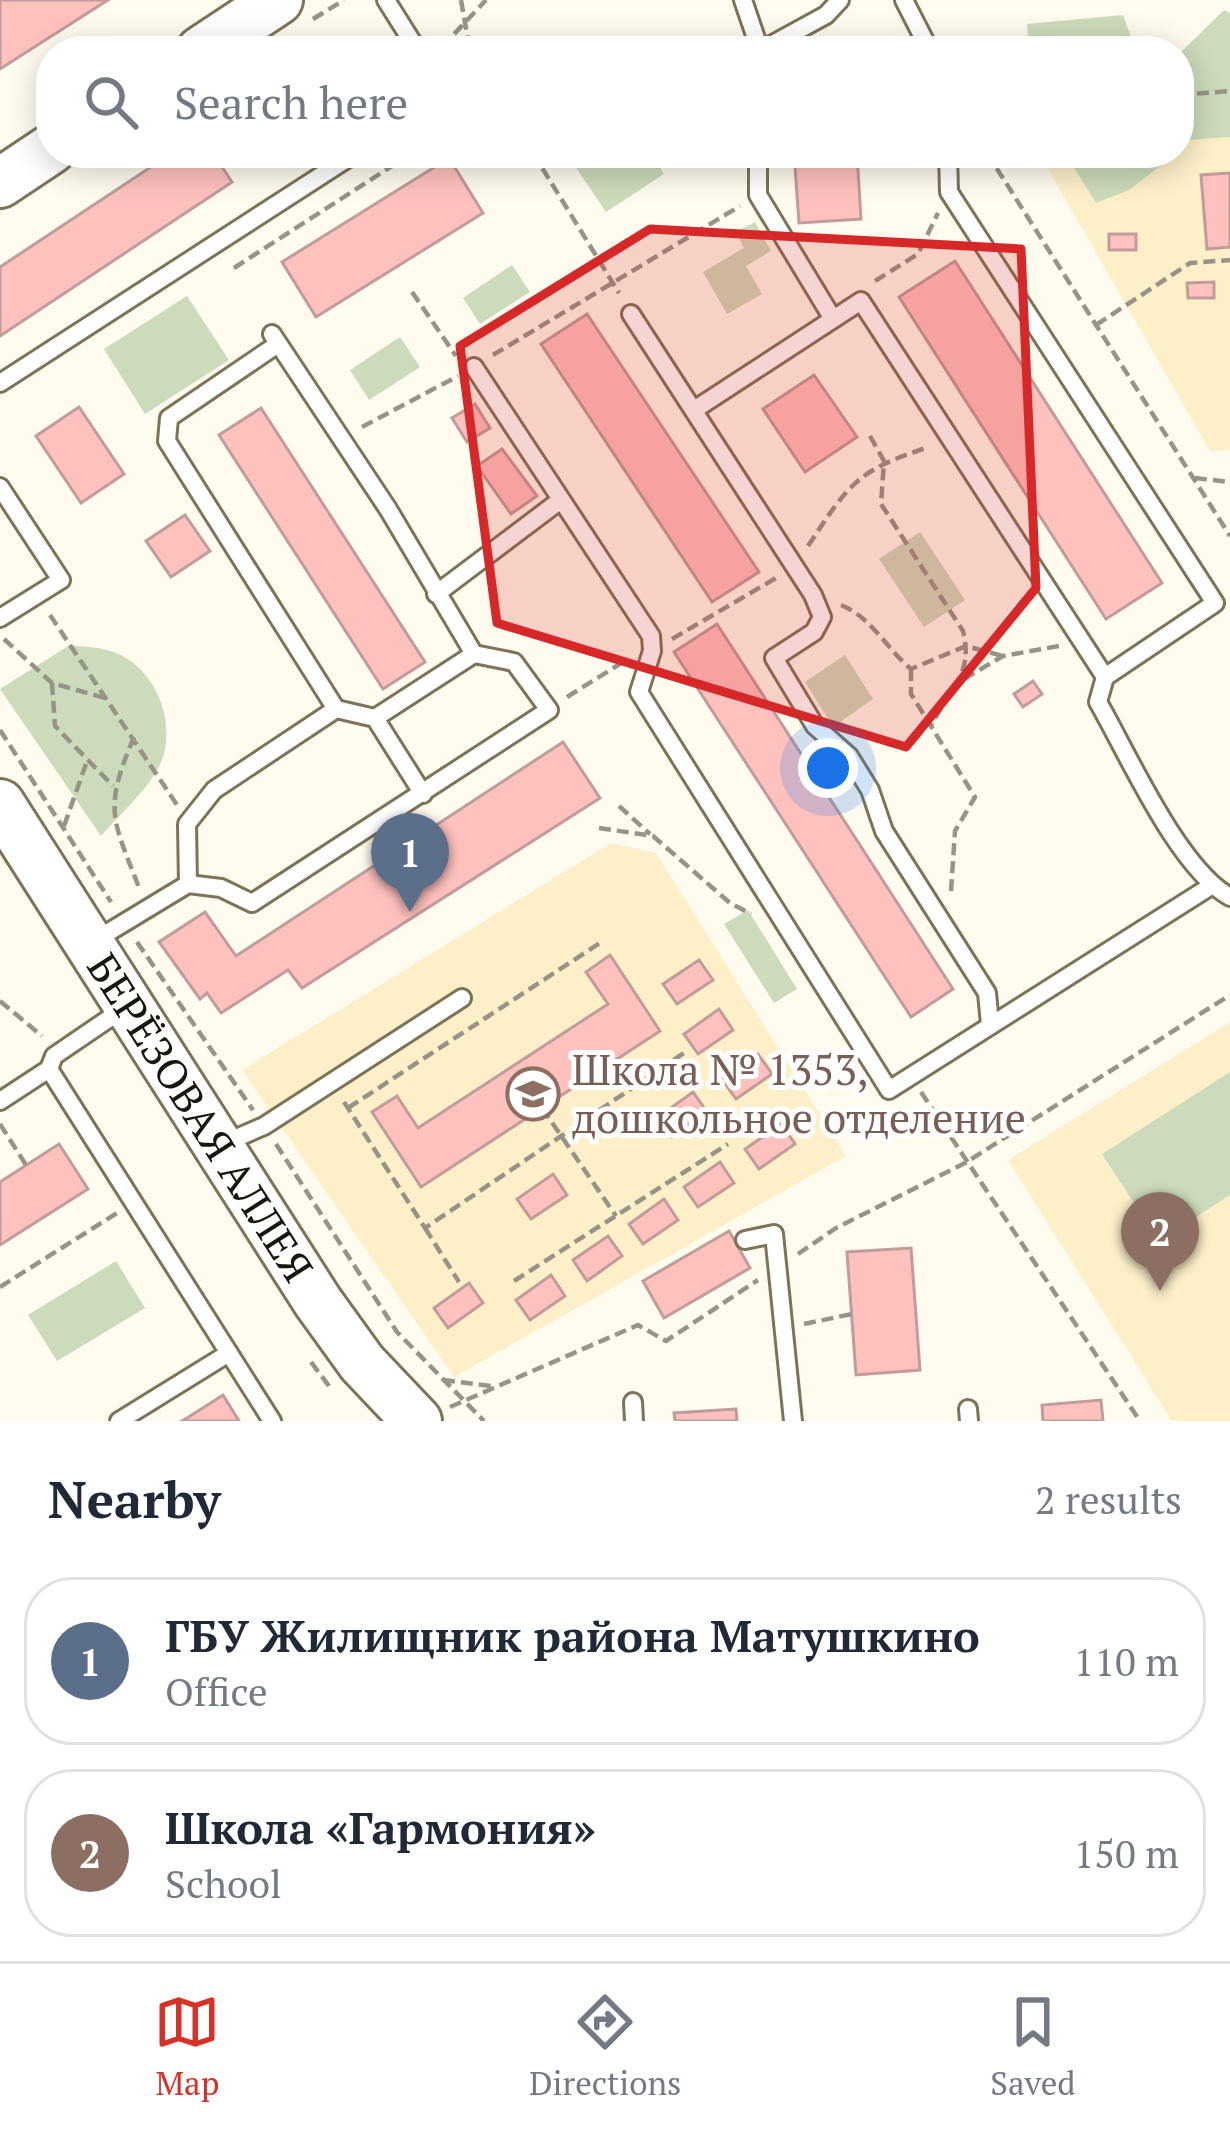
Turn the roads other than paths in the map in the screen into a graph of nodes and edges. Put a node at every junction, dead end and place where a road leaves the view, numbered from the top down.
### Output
1 (278, 0) edge
2 (386, 0) edge
3 (742, 0) edge
4 (840, 0) edge
5 (904, 0) edge
6 (224, 36) edge
7 (409, 36) edge
8 (755, 36) edge
9 (786, 36) edge
10 (922, 36) edge
11 (36, 159) edge
12 (333, 168) edge
13 (758, 168) edge
14 (948, 168) edge
15 (0, 183) edge
16 (632, 314) road end
17 (833, 319) junction
18 (474, 368) road end
19 (0, 382) edge
20 (694, 410) junction
21 (0, 487) edge
22 (558, 502) junction
23 (436, 594) junction
24 (0, 618) edge
25 (474, 654) junction
26 (1106, 676) junction
27 (336, 709) junction
28 (375, 718) junction
29 (424, 794) junction
30 (0, 804) edge
31 (188, 884) junction
32 (1210, 886) junction
33 (1230, 897) edge
34 (106, 933) junction
35 (462, 998) dead end
36 (127, 1006) junction
37 (990, 1024) junction
38 (52, 1063) junction
39 (0, 1101) edge
40 (219, 1146) junction
41 (745, 1240) dead end
42 (229, 1353) junction
43 (633, 1402) dead end
44 (438, 1411) edge
45 (118, 1421) edge
46 (272, 1421) edge
47 (634, 1421) edge
48 (793, 1421) edge

1 - 6 street
2 - 7 lane
3 - 8 lane
4 - 9 lane
5 - 10 lane
11 - 15 street
12 - 19 lane
13 - 17 lane
14 - 26 lane
16 - 20 lane
17 - 20 lane
17 - 26 lane
18 - 22 lane
20 - 37 lane
21 - 24 lane
22 - 23 lane
22 - 37 lane
23 - 25 lane
23 - 27 lane
25 - 28 lane
25 - 29 lane
26 - 32 lane
27 - 28 lane
27 - 31 lane
28 - 29 lane
29 - 31 lane
30 - 34 street, БЕРЁЗОВАЯ АЛЛЕЯ
31 - 34 lane
32 - 33 lane
32 - 37 lane
34 - 36 street, БЕРЁЗОВАЯ АЛЛЕЯ
35 - 40 lane
36 - 38 lane
36 - 40 street, БЕРЁЗОВАЯ АЛЛЕЯ
38 - 39 lane
38 - 42 lane
40 - 44 street, БЕРЁЗОВАЯ АЛЛЕЯ
41 - 48 lane
42 - 45 lane
42 - 46 lane
43 - 47 lane

